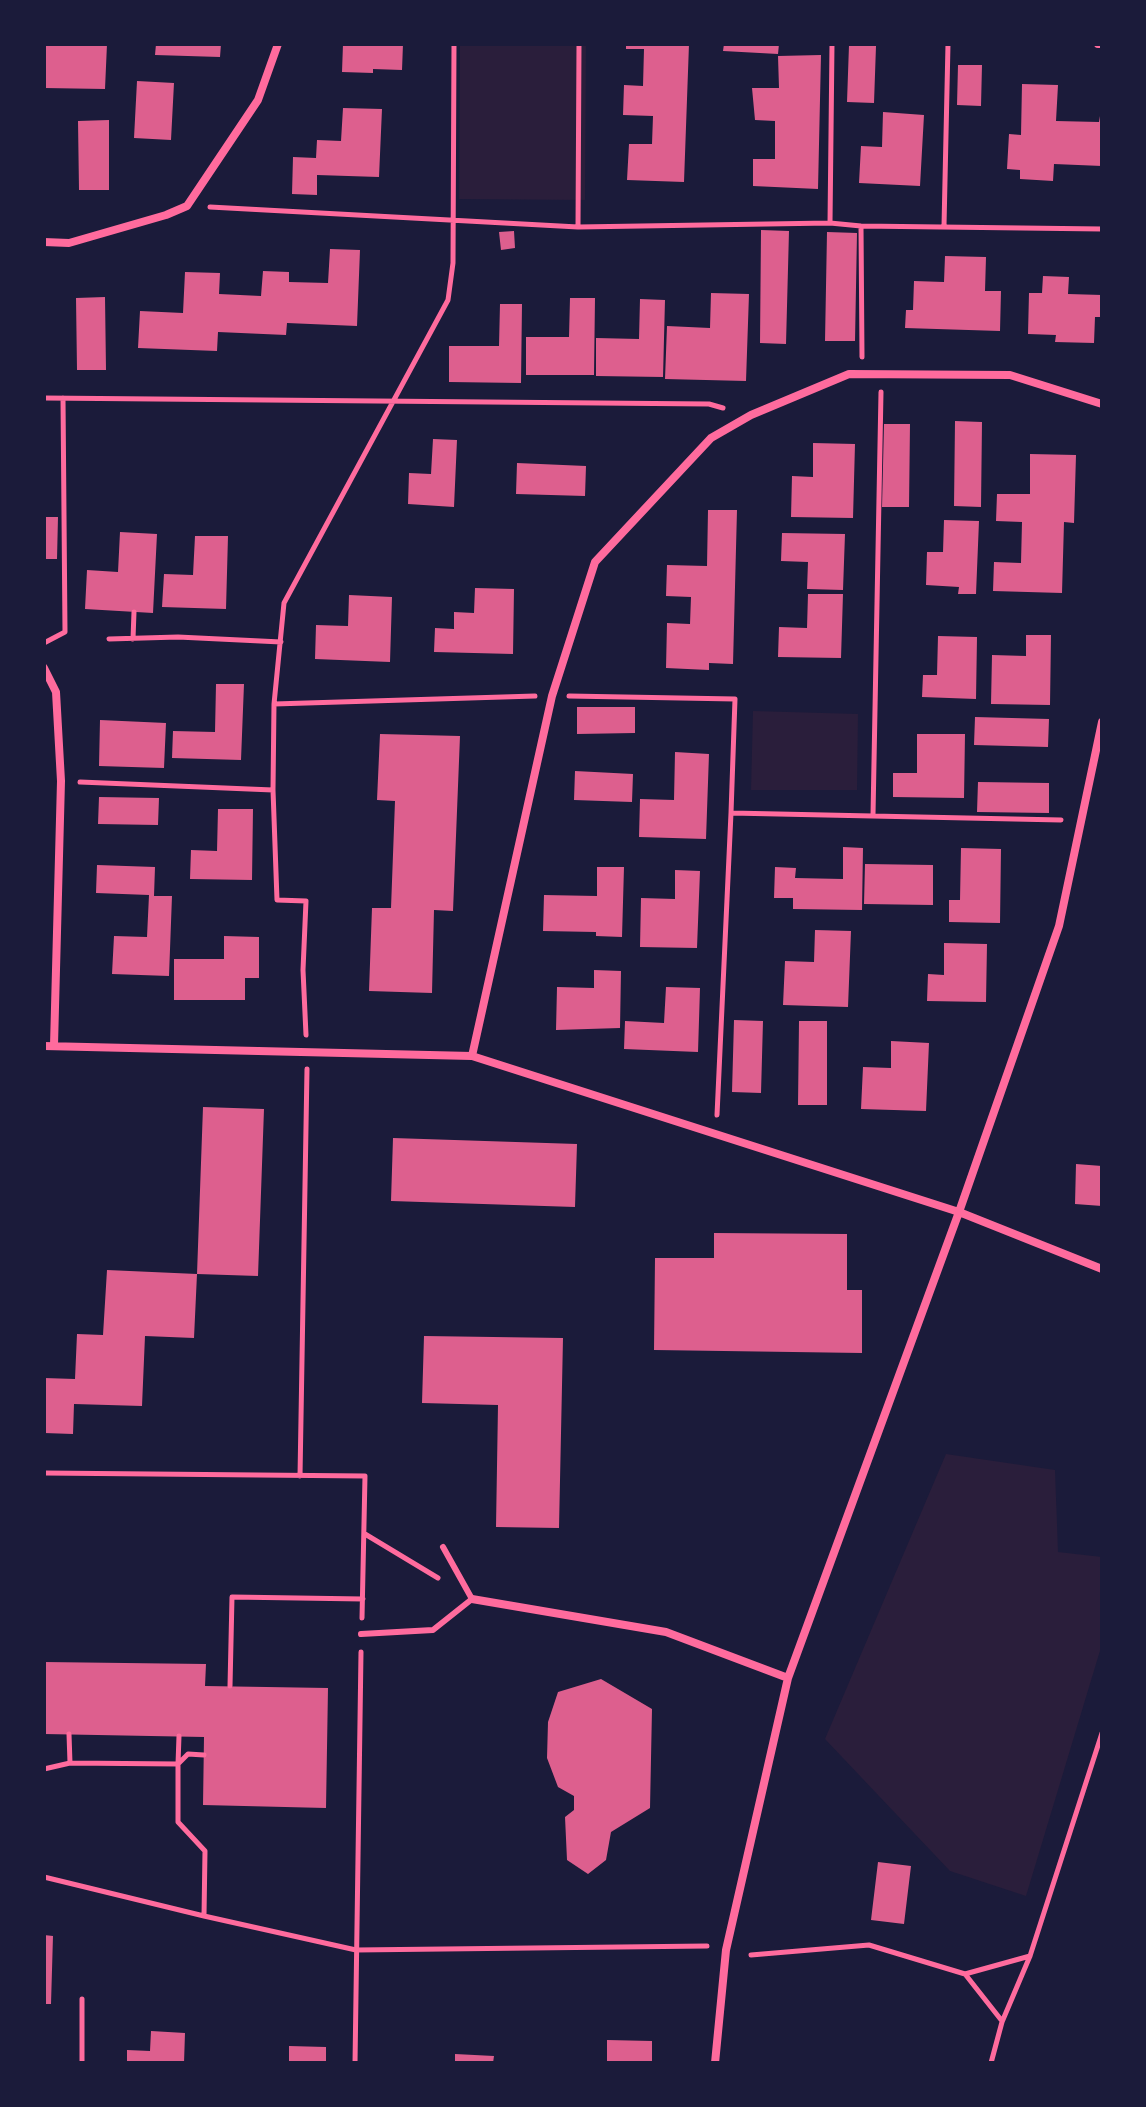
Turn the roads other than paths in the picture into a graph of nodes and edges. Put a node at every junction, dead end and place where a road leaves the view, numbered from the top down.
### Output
1 (278, 44) edge
2 (44, 242) edge
3 (1102, 404) edge
4 (44, 668) edge
5 (1102, 722) edge
6 (54, 1045) junction
7 (44, 1046) edge
8 (472, 1056) junction
9 (959, 1212) junction
10 (1102, 1269) edge
11 (443, 1547) dead end
12 (472, 1599) junction
13 (361, 1634) road end
14 (788, 1678) junction
15 (715, 2063) edge

1 - 2 street
3 - 8 street
4 - 6 street
5 - 9 street
6 - 7 street
6 - 8 street
8 - 9 street
9 - 10 street
9 - 14 street
11 - 12 lane
12 - 13 lane
12 - 14 street
14 - 15 street

